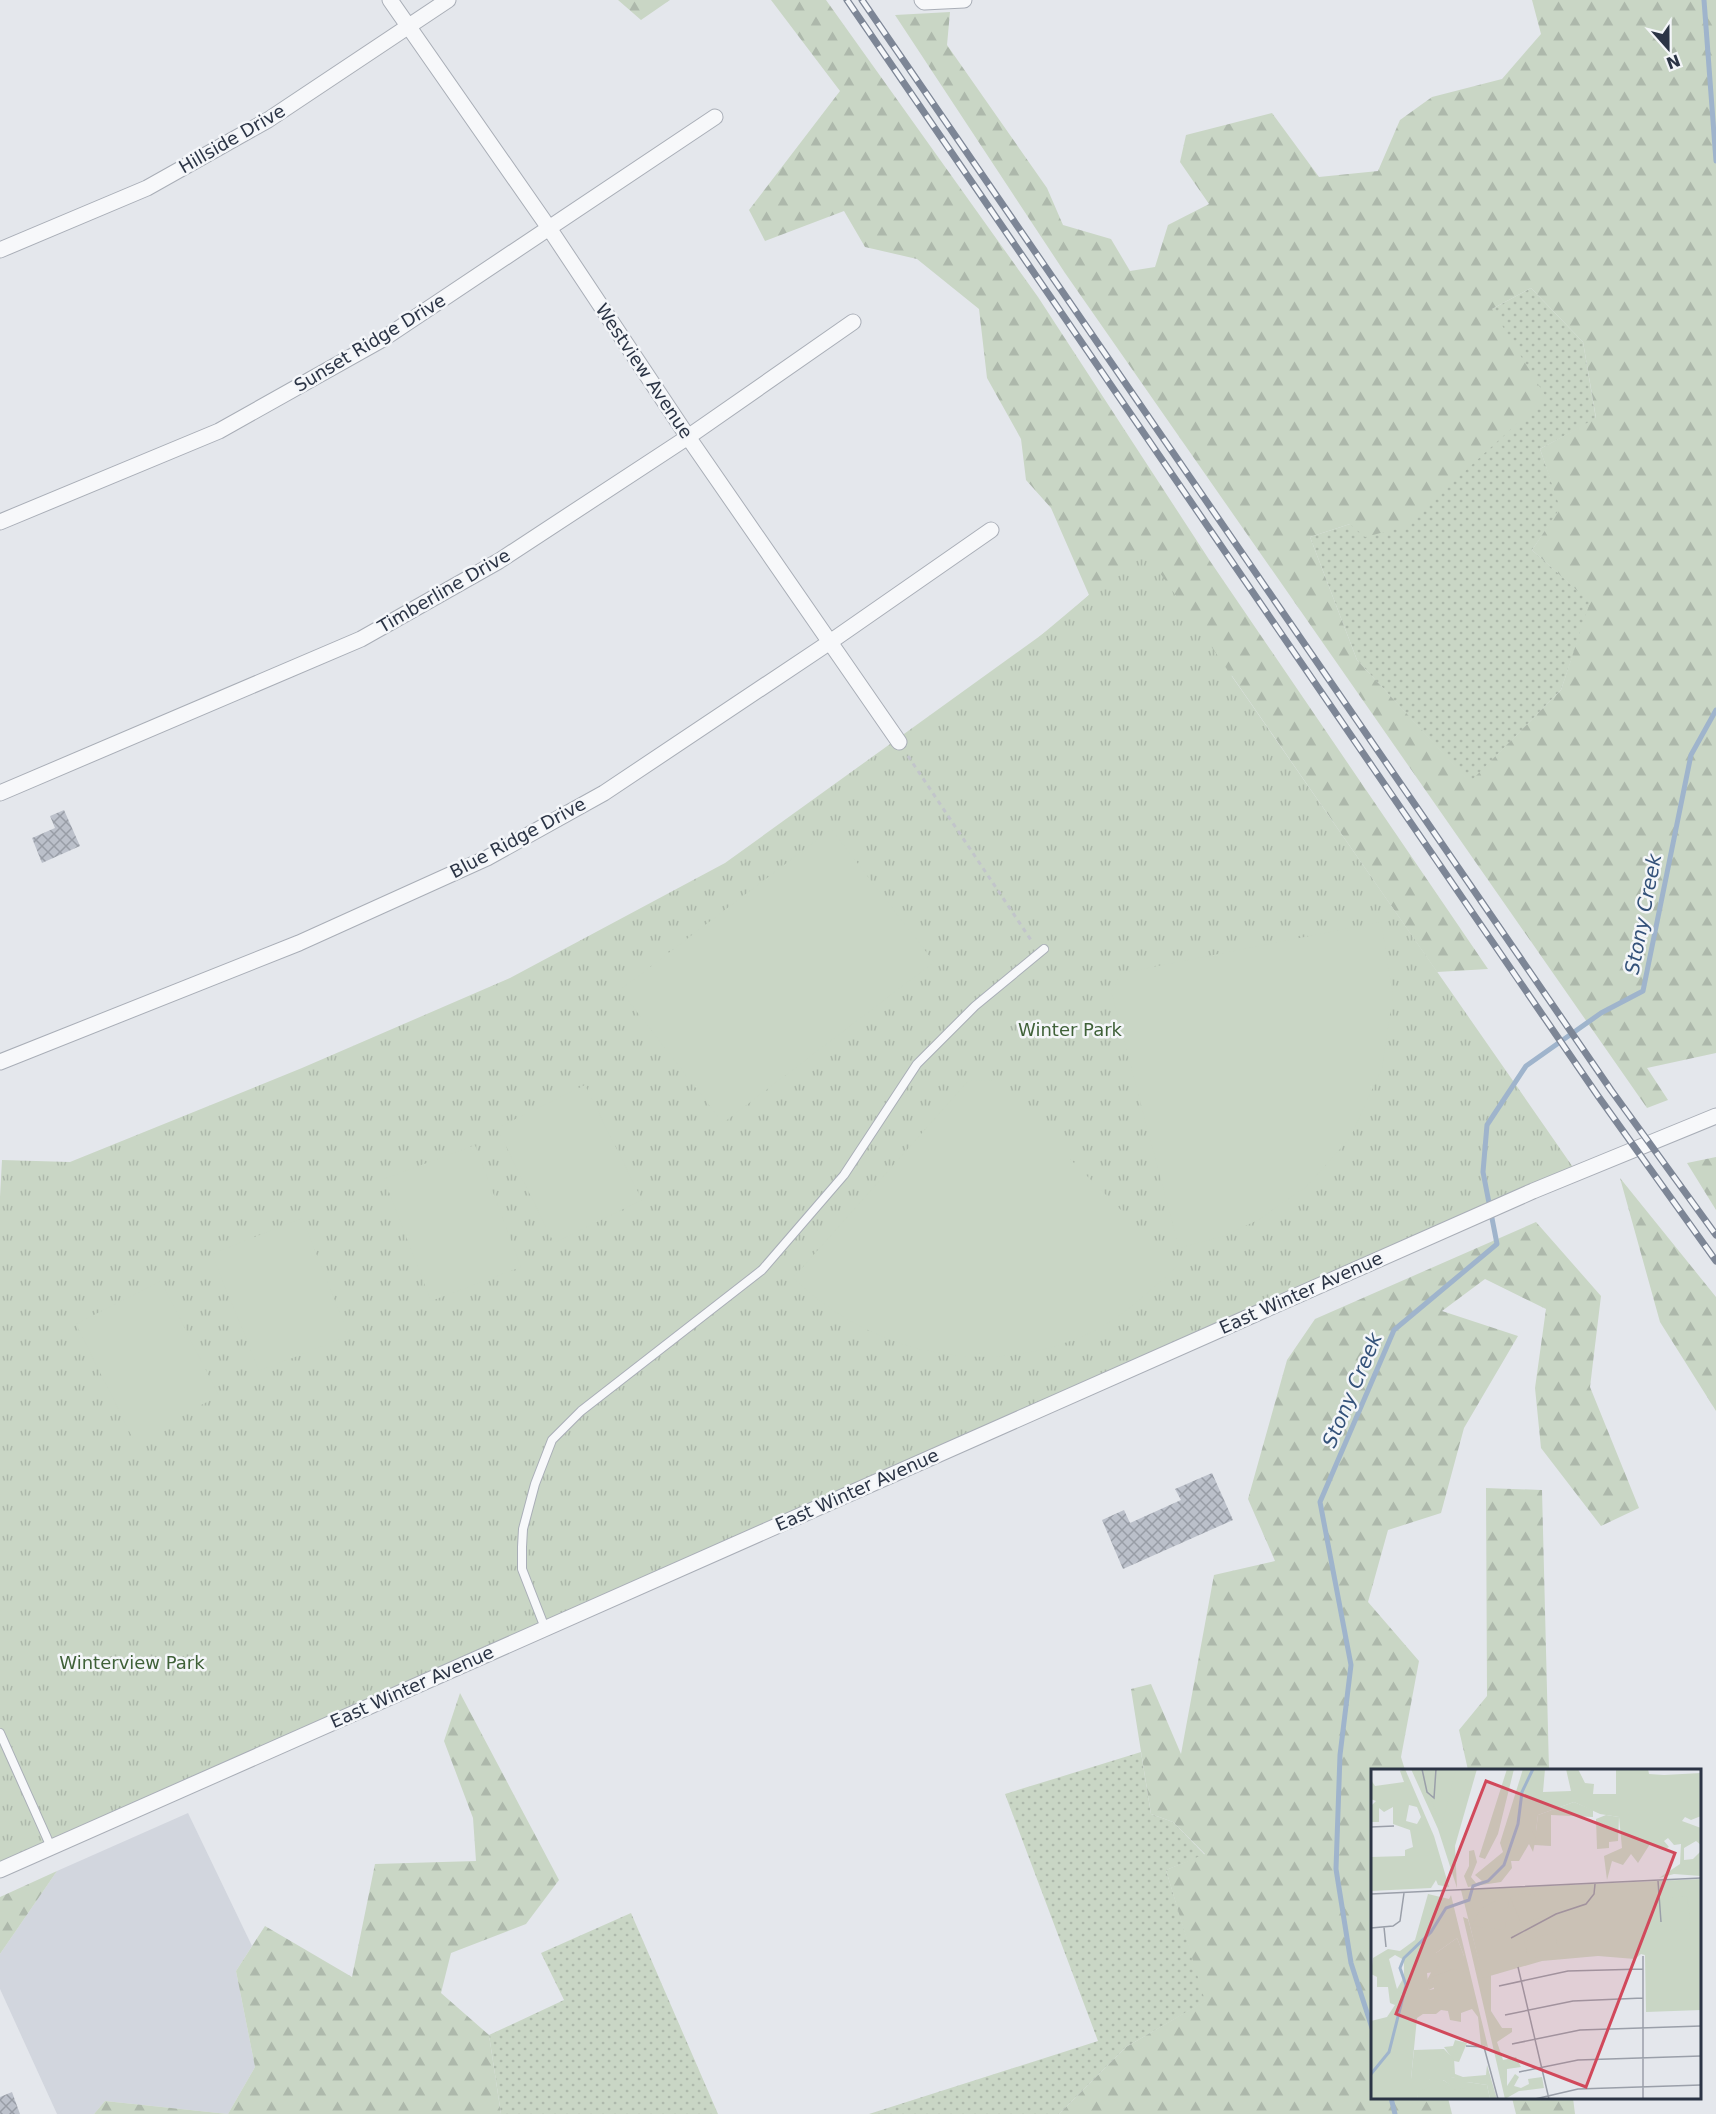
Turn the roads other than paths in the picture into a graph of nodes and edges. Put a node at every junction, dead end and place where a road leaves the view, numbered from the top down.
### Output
1 (390, 0) edge
2 (448, 0) edge
3 (922, 0) edge
4 (964, 0) edge
5 (409, 28) junction
6 (715, 117) dead end
7 (549, 228) junction
8 (0, 250) edge
9 (853, 322) dead end
10 (688, 437) junction
11 (0, 522) edge
12 (991, 530) dead end
13 (830, 642) junction
14 (899, 742) road end
15 (0, 793) edge
16 (1044, 949) road end
17 (0, 1062) edge
18 (1716, 1116) edge
19 (545, 1628) junction
20 (0, 1733) edge
21 (51, 1847) junction
22 (0, 1870) edge

1 - 5 street, Westview Avenue
2 - 5 street, Hillside Drive
3 - 4 street
5 - 7 street, Westview Avenue
5 - 8 street, Hillside Drive
6 - 7 street, Sunset Ridge Drive
7 - 10 street, Westview Avenue
7 - 11 street, Sunset Ridge Drive
9 - 10 street, Timberline Drive
10 - 13 street, Westview Avenue
10 - 15 street, Timberline Drive
12 - 13 street, Blue Ridge Drive
13 - 14 street, Westview Avenue
13 - 17 street, Blue Ridge Drive
16 - 19 lane
18 - 19 street, East Winter Avenue
19 - 21 street, East Winter Avenue
20 - 21 lane
21 - 22 street, East Winter Avenue

